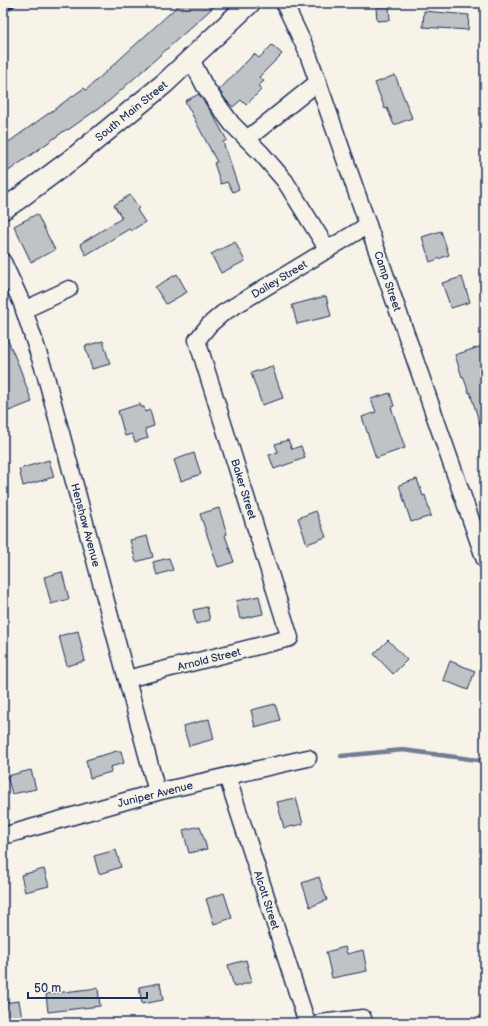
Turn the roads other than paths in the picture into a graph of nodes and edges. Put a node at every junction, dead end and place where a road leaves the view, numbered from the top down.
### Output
1 (250, 3) edge
2 (284, 3) edge
3 (191, 59) junction
4 (318, 82) junction
5 (247, 139) junction
6 (3, 209) edge
7 (368, 225) junction
8 (328, 250) junction
9 (3, 262) edge
10 (68, 289) dead end
11 (24, 310) junction
12 (197, 340) joint
13 (485, 560) edge
14 (290, 638) joint
15 (127, 680) junction
16 (308, 758) dead end
17 (227, 776) junction
18 (157, 792) junction
19 (3, 836) edge
20 (363, 1018) dead end
21 (307, 1023) edge
22 (320, 1023) edge

1 - 3 main road, South Main Street
2 - 4 street, Camp Street
3 - 5 street
3 - 6 main road, South Main Street
4 - 5 street
4 - 7 street, Camp Street
5 - 8 street
7 - 8 street, Dailey Street
7 - 13 street, Camp Street
8 - 12 street, Dailey Street
9 - 11 street, Henshaw Avenue
10 - 11 street
11 - 15 street, Henshaw Avenue
12 - 14 street, Baker Street
14 - 15 street, Arnold Street
15 - 18 street, Henshaw Avenue
16 - 17 street, Juniper Avenue
17 - 18 street, Juniper Avenue
17 - 21 street, Alcott Street
18 - 19 street, Juniper Avenue
20 - 22 street

